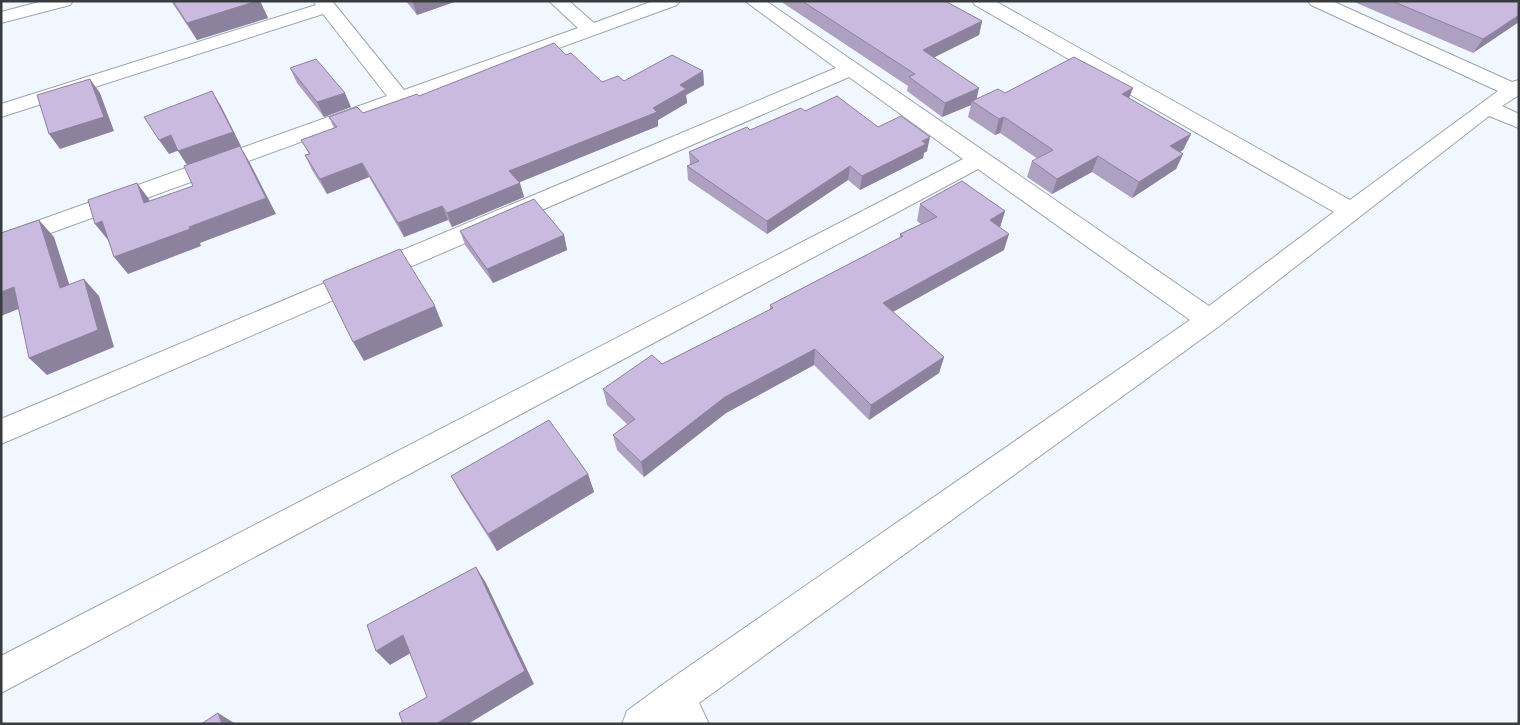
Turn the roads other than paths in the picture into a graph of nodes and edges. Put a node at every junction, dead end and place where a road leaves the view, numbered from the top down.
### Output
1 (64, 1) edge
2 (558, 1) edge
3 (671, 1) edge
4 (754, 1) edge
5 (981, 1) edge
6 (1317, 1) edge
7 (324, 4) edge
8 (1, 18) edge
9 (591, 30) junction
10 (850, 68) junction
11 (1516, 88) edge
12 (399, 98) junction
13 (1487, 108) junction
14 (1, 111) edge
15 (1519, 122) edge
16 (978, 160) junction
17 (1352, 212) junction
18 (1, 243) edge
19 (1208, 320) junction
20 (1, 432) edge
21 (1, 674) edge
22 (683, 711) edge
23 (640, 724) edge

1 - 8 street
2 - 9 street
3 - 9 street
4 - 10 street
5 - 17 street
6 - 11 street
7 - 12 street
7 - 14 street
9 - 12 street
10 - 16 street
10 - 20 street
11 - 13 street
12 - 18 street
13 - 15 street
13 - 17 street
16 - 19 street
16 - 21 street
17 - 19 street
19 - 22 street
22 - 23 street

